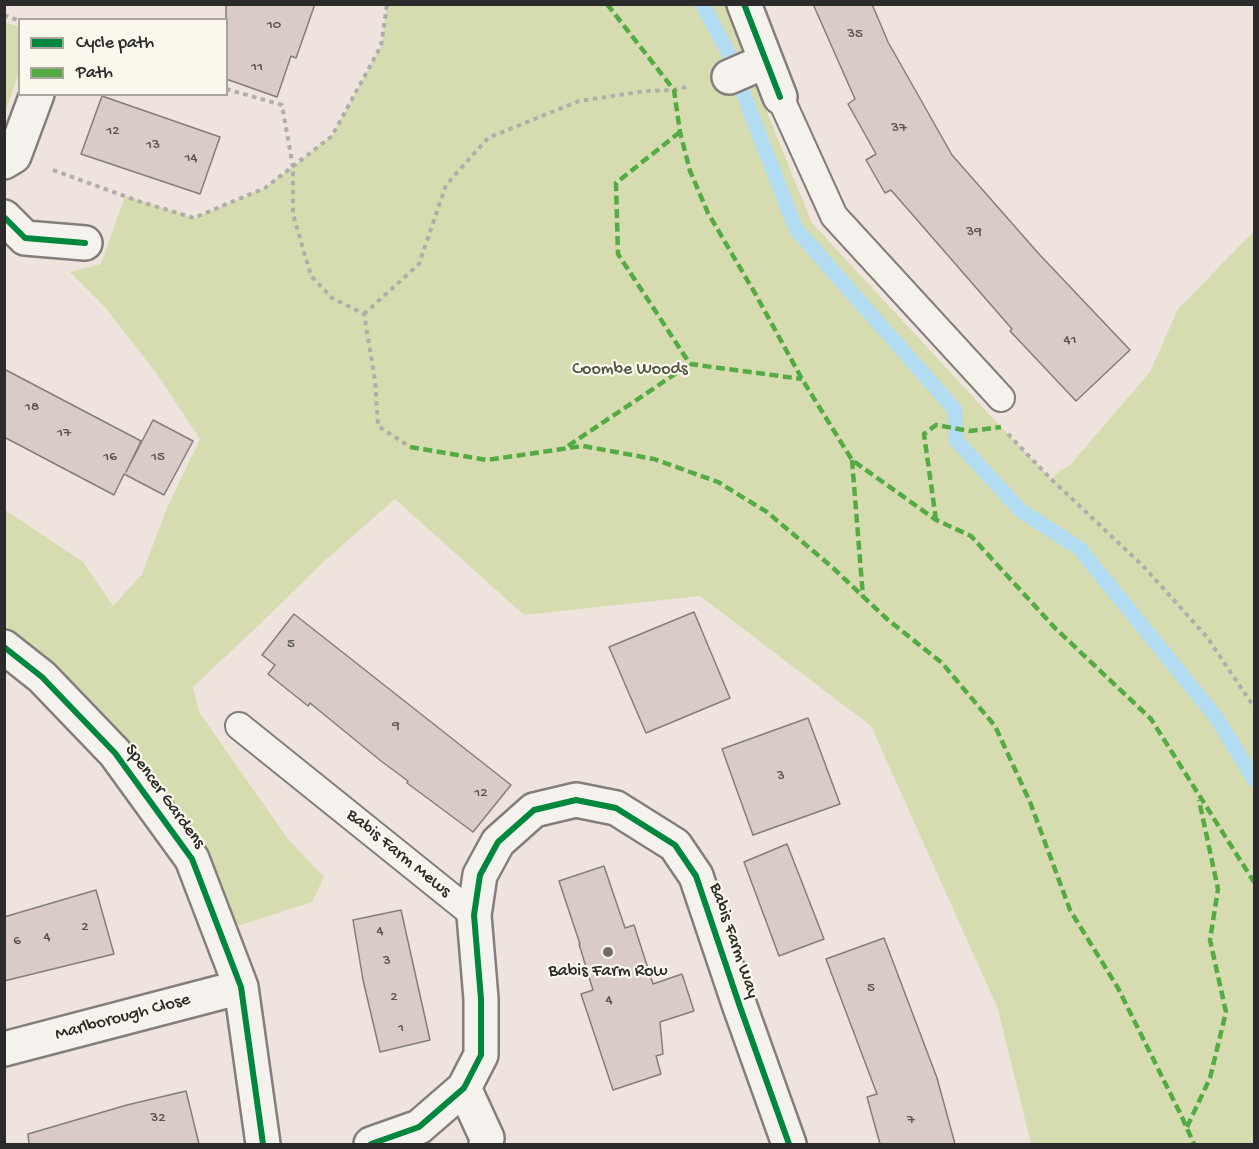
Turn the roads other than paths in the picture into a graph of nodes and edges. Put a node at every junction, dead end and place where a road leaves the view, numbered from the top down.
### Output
1 (744, 4) edge
2 (766, 60) junction
3 (729, 77) dead end
4 (36, 96) edge
5 (780, 97) joint
6 (9, 159) edge
7 (4, 217) edge
8 (85, 243) dead end
9 (1001, 398) dead end
10 (4, 647) edge
11 (240, 726) dead end
12 (474, 915) junction
13 (241, 987) junction
14 (4, 1049) edge
15 (464, 1088) junction
16 (263, 1144) edge
17 (371, 1144) edge
18 (486, 1144) edge
19 (789, 1144) edge

1 - 2 street
2 - 3 street
2 - 5 street
4 - 6 street
5 - 9 lane
7 - 8 street
10 - 13 street, Spencer Gardens
11 - 12 lane, Babis Farm Mews
12 - 15 street
12 - 19 street, Babis Farm Way
13 - 14 street, Marlborough Close
13 - 16 street, Spencer Gardens
15 - 17 street
15 - 18 street

